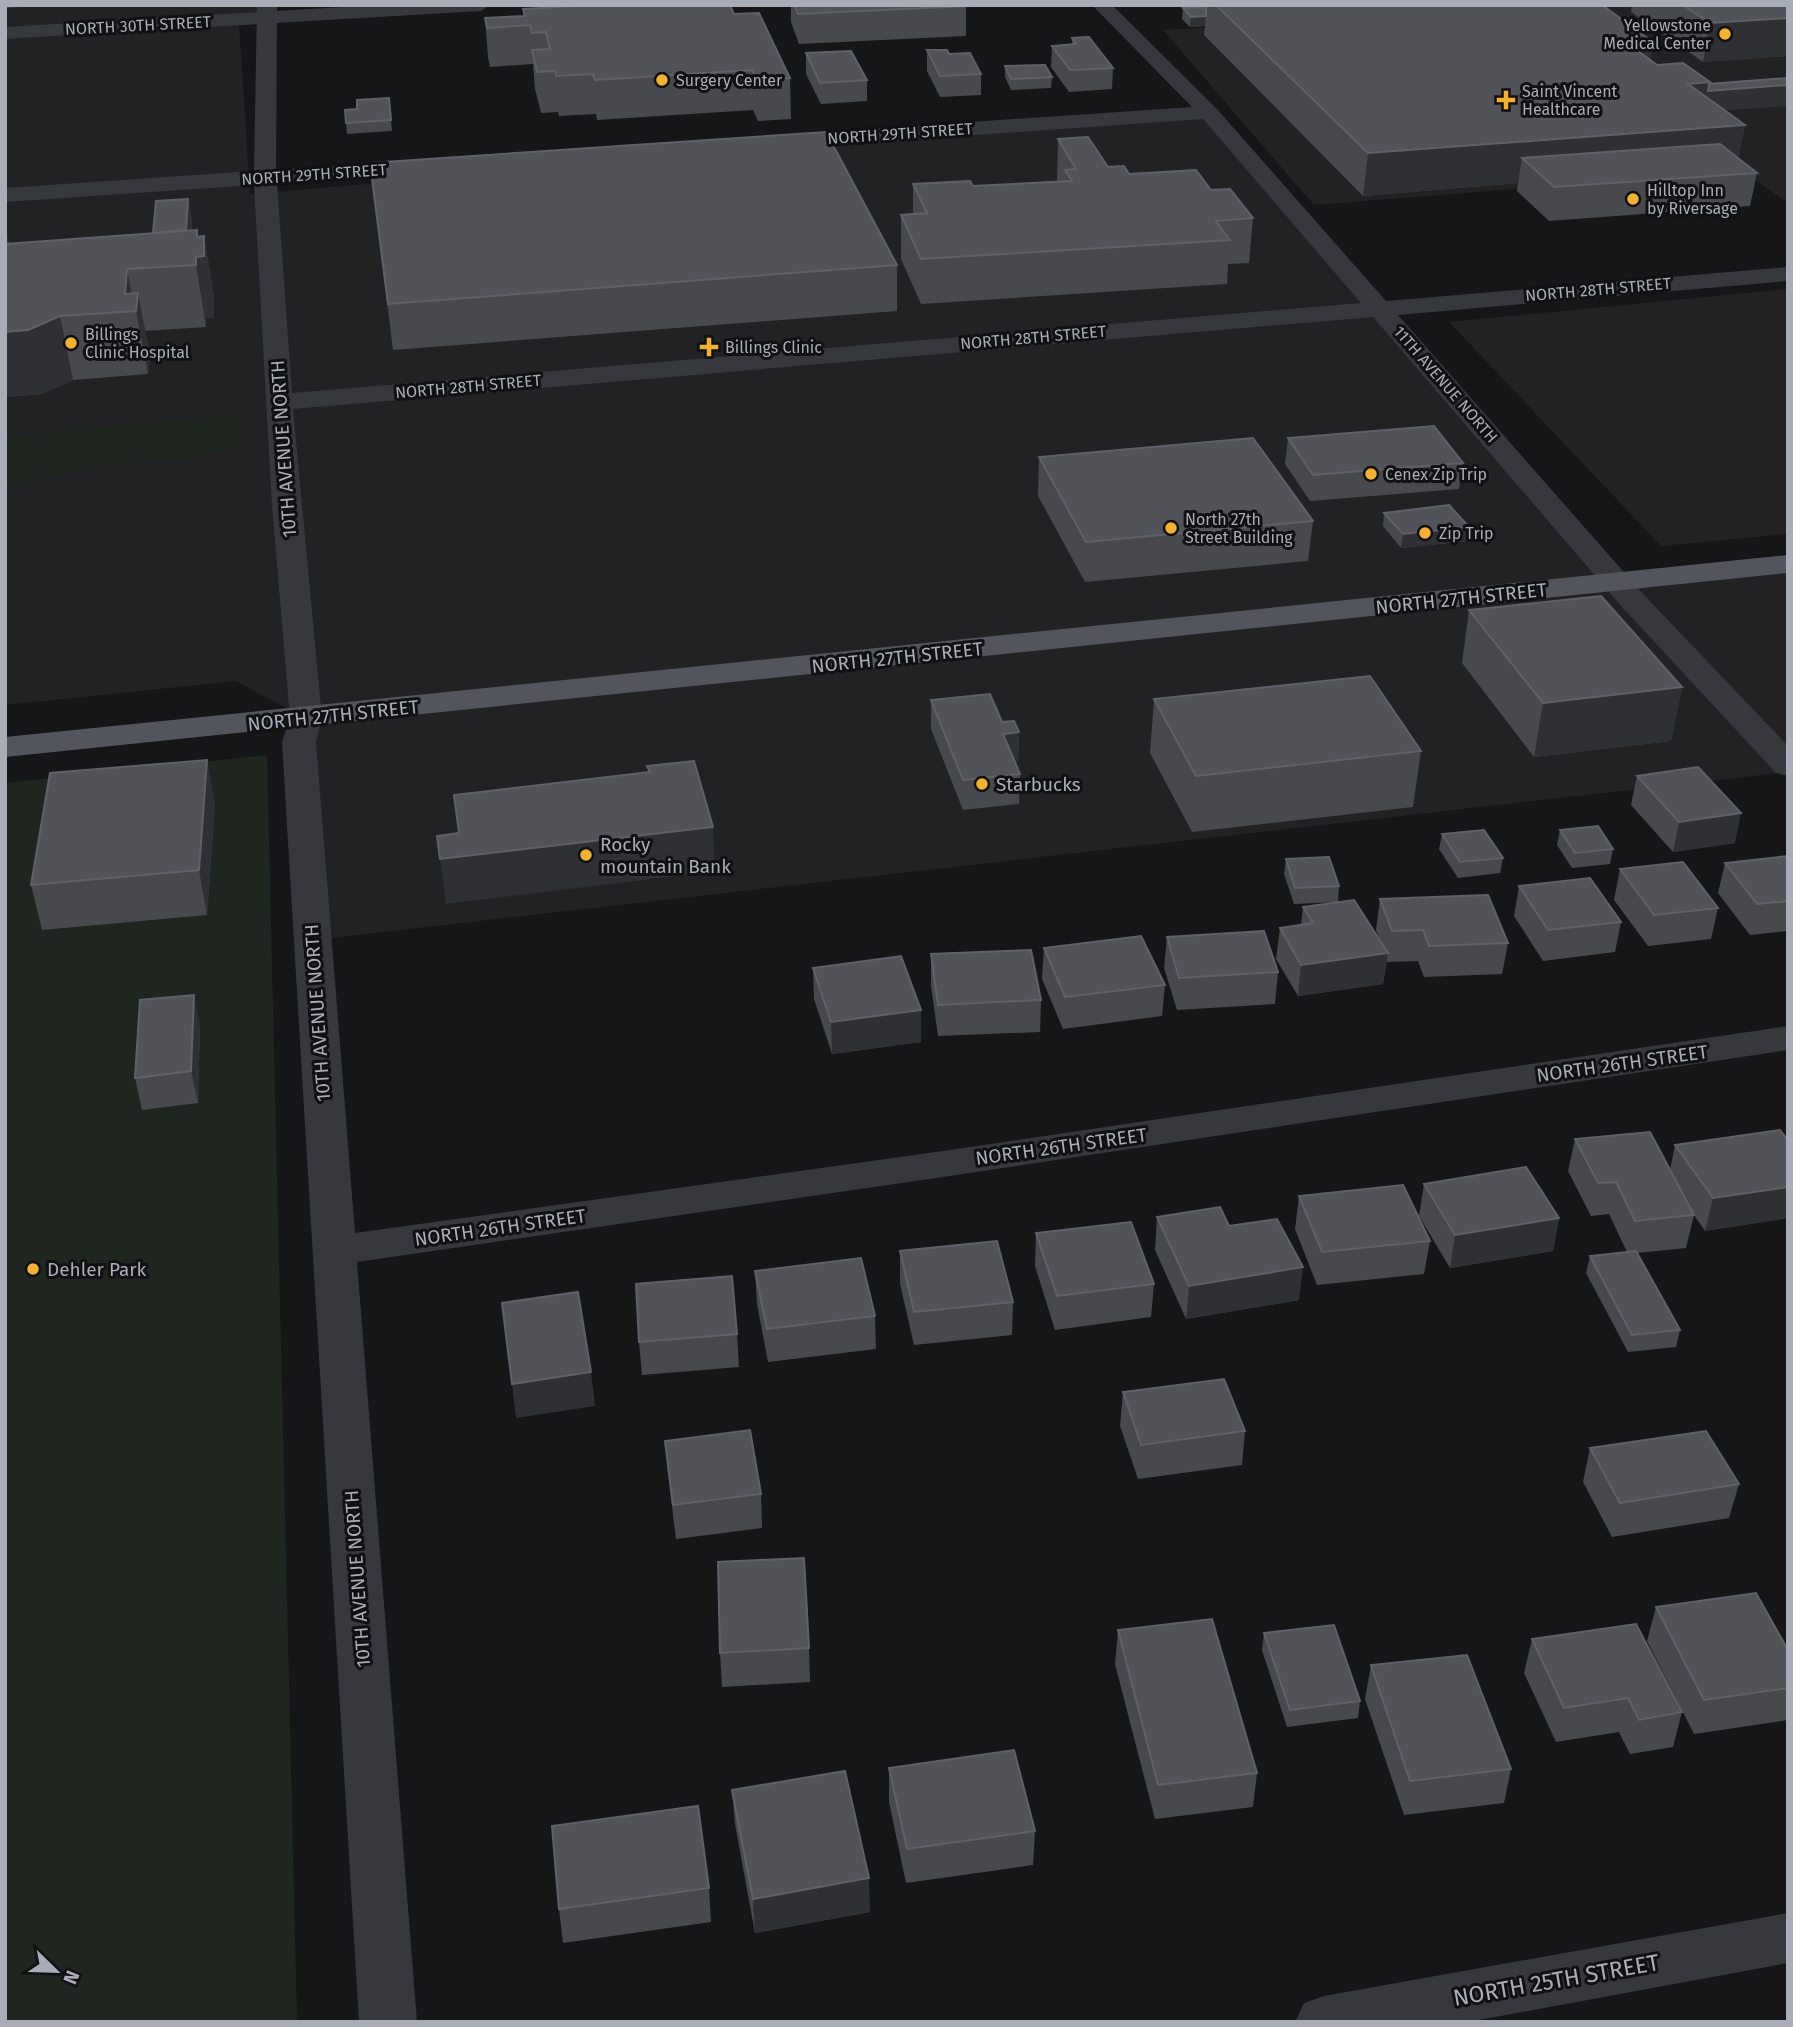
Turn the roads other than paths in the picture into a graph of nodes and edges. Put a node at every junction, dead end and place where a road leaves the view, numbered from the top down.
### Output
1 (481, 5) edge
2 (1101, 5) edge
3 (267, 12) edge
4 (5, 33) edge
5 (1209, 112) junction
6 (758, 143) edge
7 (448, 165) edge
8 (265, 177) junction
9 (5, 195) edge
10 (1788, 274) edge
11 (1380, 308) junction
12 (279, 402) junction
13 (1788, 564) edge
14 (1618, 582) junction
15 (306, 718) junction
16 (5, 747) edge
17 (1788, 766) edge
18 (1788, 1038) edge
19 (333, 1251) junction
20 (1788, 1938) edge
21 (388, 2022) edge
22 (1324, 2022) edge

1 - 3 street, NORTH 30TH STREET
2 - 5 street, 11TH AVENUE NORTH
3 - 4 street, NORTH 30TH STREET
3 - 8 street, 10TH AVENUE NORTH
5 - 6 street, NORTH 29TH STREET
5 - 11 street, 11TH AVENUE NORTH
7 - 8 street, NORTH 29TH STREET
8 - 9 street, NORTH 29TH STREET
8 - 12 street, 10TH AVENUE NORTH
10 - 11 street, NORTH 28TH STREET
11 - 12 street, NORTH 28TH STREET
11 - 14 street, 11TH AVENUE NORTH
12 - 15 street, 10TH AVENUE NORTH
13 - 14 main road, NORTH 27TH STREET
14 - 15 main road, NORTH 27TH STREET
14 - 17 street, 11TH AVENUE NORTH
15 - 16 main road, NORTH 27TH STREET
15 - 19 street, 10TH AVENUE NORTH
18 - 19 street, NORTH 26TH STREET
19 - 21 street, 10TH AVENUE NORTH
20 - 22 street, NORTH 25TH STREET

